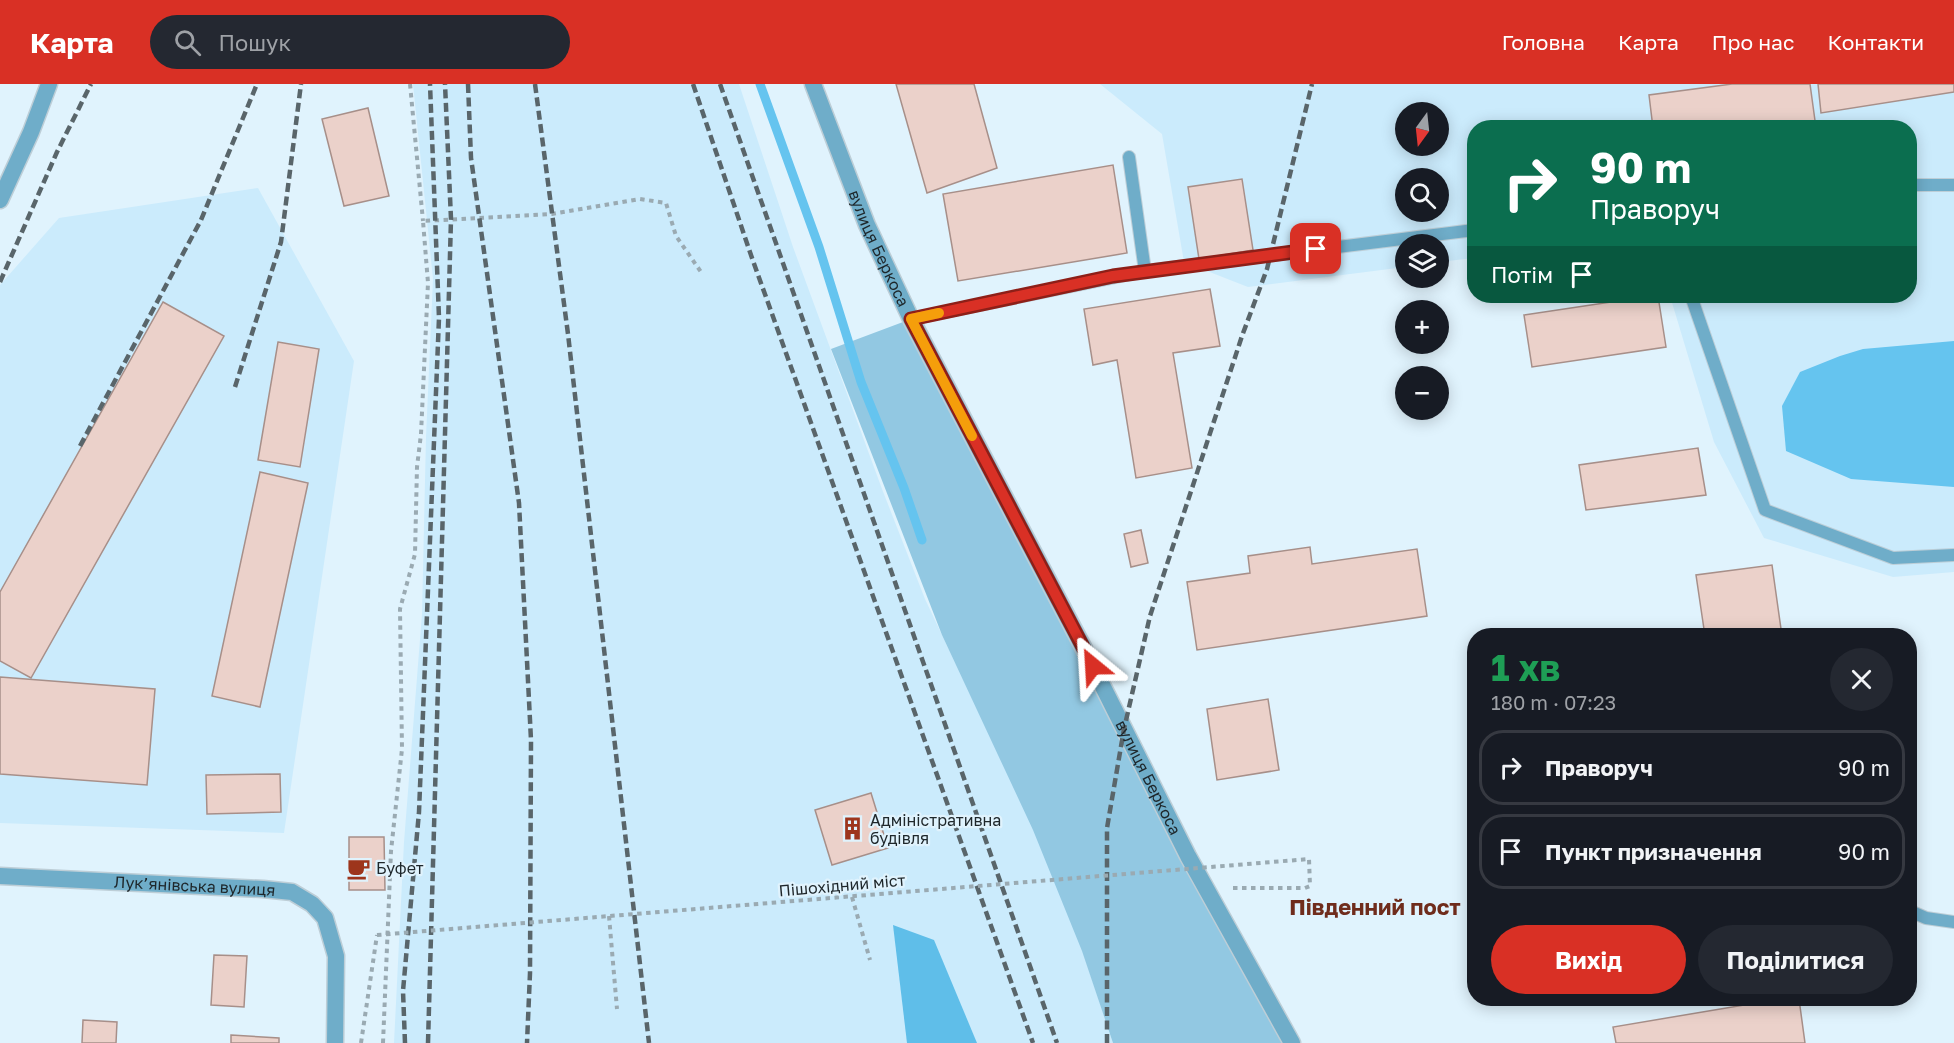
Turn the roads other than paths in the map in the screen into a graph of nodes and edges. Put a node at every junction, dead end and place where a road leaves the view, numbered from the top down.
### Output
1 (49, 84) edge
2 (813, 84) edge
3 (1129, 157) dead end
4 (1917, 185) edge
5 (1954, 185) edge
6 (0, 200) edge
7 (1467, 231) edge
8 (1145, 271) junction
9 (1693, 303) edge
10 (911, 319) junction
11 (1954, 555) edge
12 (0, 876) edge
13 (1917, 914) edge
14 (1954, 922) edge
15 (335, 1043) edge
16 (1292, 1043) edge

1 - 6 street
2 - 10 street, вулиця Беркоса
3 - 8 lane
4 - 5 lane
7 - 8 lane
8 - 10 lane
9 - 11 lane
10 - 16 street, вулиця Беркоса
12 - 15 street, Лук’янівська вулиця
13 - 14 lane

